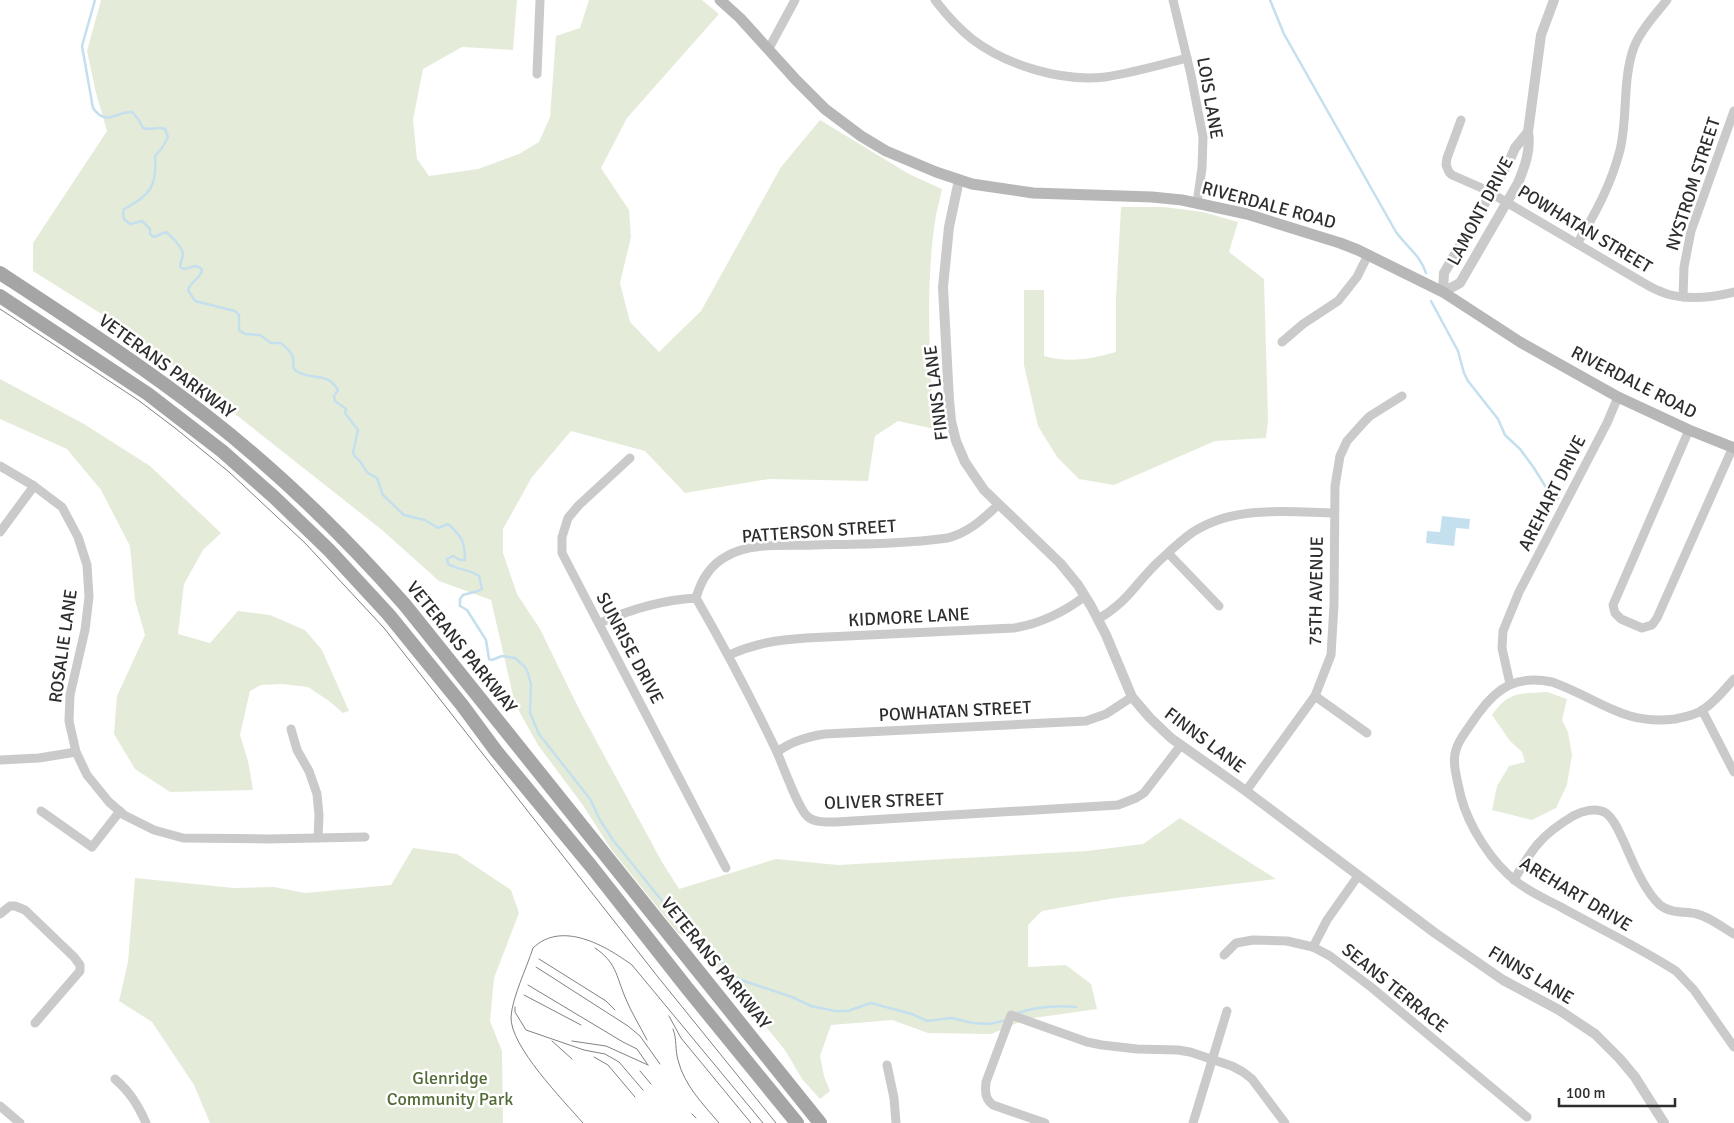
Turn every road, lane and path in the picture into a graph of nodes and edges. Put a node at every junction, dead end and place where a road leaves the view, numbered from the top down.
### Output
1 (540, 0) edge
2 (720, 0) edge
3 (795, 0) edge
4 (935, 0) edge
5 (1173, 0) edge
6 (1554, 0) edge
7 (1667, 0) edge
8 (768, 50) junction
9 (1187, 58) junction
10 (537, 74) dead end
11 (1734, 111) edge
12 (1461, 120) dead end
13 (1528, 132) junction
14 (959, 180) junction
15 (1491, 192) junction
16 (1507, 202) junction
17 (1197, 203) junction
18 (1576, 244) junction
19 (1368, 256) junction
20 (0, 272) edge
21 (1443, 292) junction
22 (1734, 292) edge
23 (0, 296) edge
24 (1683, 296) junction
25 (1282, 342) dead end
26 (1402, 396) dead end
27 (1618, 397) junction
28 (1689, 430) junction
29 (1734, 448) edge
30 (630, 458) dead end
31 (0, 466) edge
32 (34, 486) junction
33 (998, 505) junction
34 (1334, 513) junction
35 (0, 532) edge
36 (1168, 553) junction
37 (1085, 596) junction
38 (696, 598) junction
39 (1220, 606) dead end
40 (1098, 620) junction
41 (600, 623) junction
42 (730, 655) junction
43 (1734, 679) edge
44 (1510, 684) junction
45 (1315, 696) junction
46 (1132, 697) junction
47 (1702, 710) junction
48 (291, 728) dead end
49 (1367, 733) dead end
50 (1181, 745) junction
51 (76, 752) junction
52 (777, 752) junction
53 (0, 760) edge
54 (1734, 772) edge
55 (1246, 791) junction
56 (41, 811) dead end
57 (120, 811) junction
58 (365, 837) dead end
59 (318, 838) junction
60 (726, 868) dead end
61 (1358, 876) junction
62 (1514, 880) junction
63 (0, 914) edge
64 (1734, 934) edge
65 (1313, 947) junction
66 (1224, 955) dead end
67 (1227, 1011) dead end
68 (35, 1023) dead end
69 (1734, 1047) edge
70 (1213, 1060) junction
71 (887, 1065) dead end
72 (114, 1079) dead end
73 (0, 1106) edge
74 (1527, 1117) dead end
75 (20, 1123) edge
76 (146, 1123) edge
77 (797, 1123) edge
78 (820, 1123) edge
79 (896, 1123) edge
80 (1045, 1123) edge
81 (1193, 1123) edge
82 (1285, 1123) edge
83 (1664, 1123) edge

1 - 10 street
2 - 8 main road, RIVERDALE ROAD
3 - 8 street
4 - 9 street
5 - 9 street, LOIS LANE
6 - 13 street, LAMONT DRIVE
7 - 18 street
8 - 14 main road, RIVERDALE ROAD
9 - 17 street, LOIS LANE
11 - 24 street, NYSTROM STREET
12 - 15 street, POWHATAN STREET
13 - 15 street, LAMONT DRIVE
13 - 16 street, LAMONT DRIVE
14 - 17 main road, RIVERDALE ROAD
14 - 33 street, FINNS LANE
15 - 16 street, POWHATAN STREET
15 - 21 street, LAMONT DRIVE
16 - 18 street, POWHATAN STREET
16 - 21 street, LAMONT DRIVE
17 - 19 main road, RIVERDALE ROAD
18 - 24 street, POWHATAN STREET
19 - 21 main road, RIVERDALE ROAD
19 - 25 street
20 - 78 main road, VETERANS PARKWAY
21 - 27 main road, RIVERDALE ROAD
22 - 24 street, POWHATAN STREET
23 - 77 main road, VETERANS PARKWAY
26 - 34 street, 75TH AVENUE
27 - 28 main road, RIVERDALE ROAD
27 - 44 street, AREHART DRIVE
28 - 29 main road, RIVERDALE ROAD
28 - 29 street
30 - 41 street, SUNRISE DRIVE
31 - 32 street, ROSALIE LANE
32 - 35 street
32 - 51 street, ROSALIE LANE
33 - 37 street, FINNS LANE
33 - 38 street, PATTERSON STREET
34 - 36 street
34 - 45 street, 75TH AVENUE
36 - 39 street
36 - 40 street
37 - 40 street, FINNS LANE
37 - 42 street, KIDMORE LANE
38 - 41 street
38 - 42 street, OLIVER STREET
40 - 46 street, FINNS LANE
41 - 60 street, SUNRISE DRIVE
42 - 52 street, OLIVER STREET
43 - 47 street
44 - 47 street
44 - 62 street, AREHART DRIVE
45 - 49 street
45 - 55 street, 75TH AVENUE
46 - 50 street, FINNS LANE
46 - 52 street, POWHATAN STREET
47 - 54 street
48 - 59 street
50 - 52 street, OLIVER STREET
50 - 55 street, FINNS LANE
51 - 53 street
51 - 57 street, ROSALIE LANE
55 - 61 street, FINNS LANE
56 - 57 street
57 - 59 street, ROSALIE LANE
58 - 59 street, ROSALIE LANE
61 - 65 street
61 - 83 street, FINNS LANE
62 - 64 street
62 - 69 street, AREHART DRIVE
63 - 68 street
65 - 66 street, SEANS TERRACE
65 - 74 street, SEANS TERRACE
67 - 70 street
70 - 80 street
70 - 81 street
70 - 82 street
71 - 79 street
72 - 76 street
73 - 75 street

